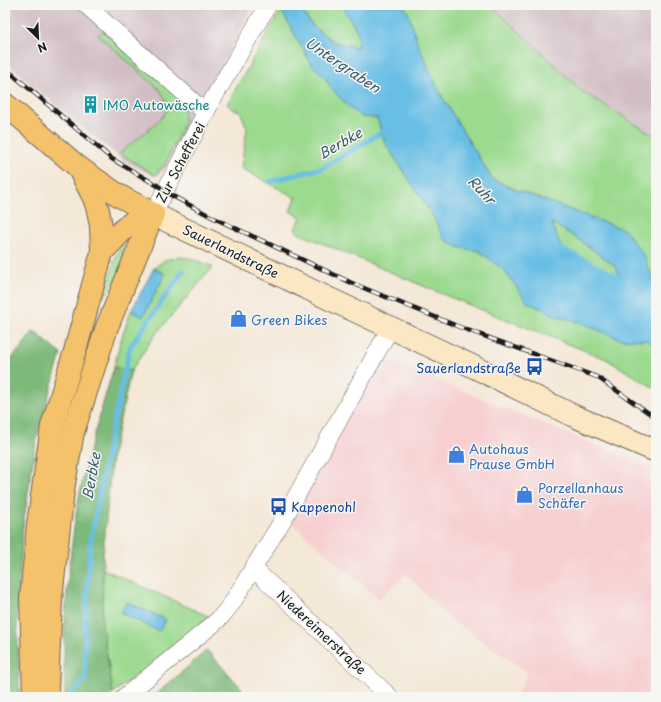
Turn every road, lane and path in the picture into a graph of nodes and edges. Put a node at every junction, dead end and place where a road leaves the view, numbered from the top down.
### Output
1 (86, 5) edge
2 (268, 5) edge
3 (5, 104) edge
4 (206, 113) junction
5 (78, 167) junction
6 (153, 214) junction
7 (102, 252) junction
8 (391, 327) junction
9 (656, 451) edge
10 (254, 568) junction
11 (43, 694) edge
12 (124, 697) edge
13 (390, 697) edge

1 - 4 street
2 - 4 street, Zur Schefferei
3 - 5 main road
4 - 6 street, Zur Schefferei
5 - 6 main road
5 - 7 main road
6 - 7 main road
6 - 8 street, Sauerlandstraße
6 - 11 main road
7 - 11 main road
8 - 9 street, Sauerlandstraße
8 - 10 street
10 - 12 street
10 - 13 street, Niedereimerstraße

